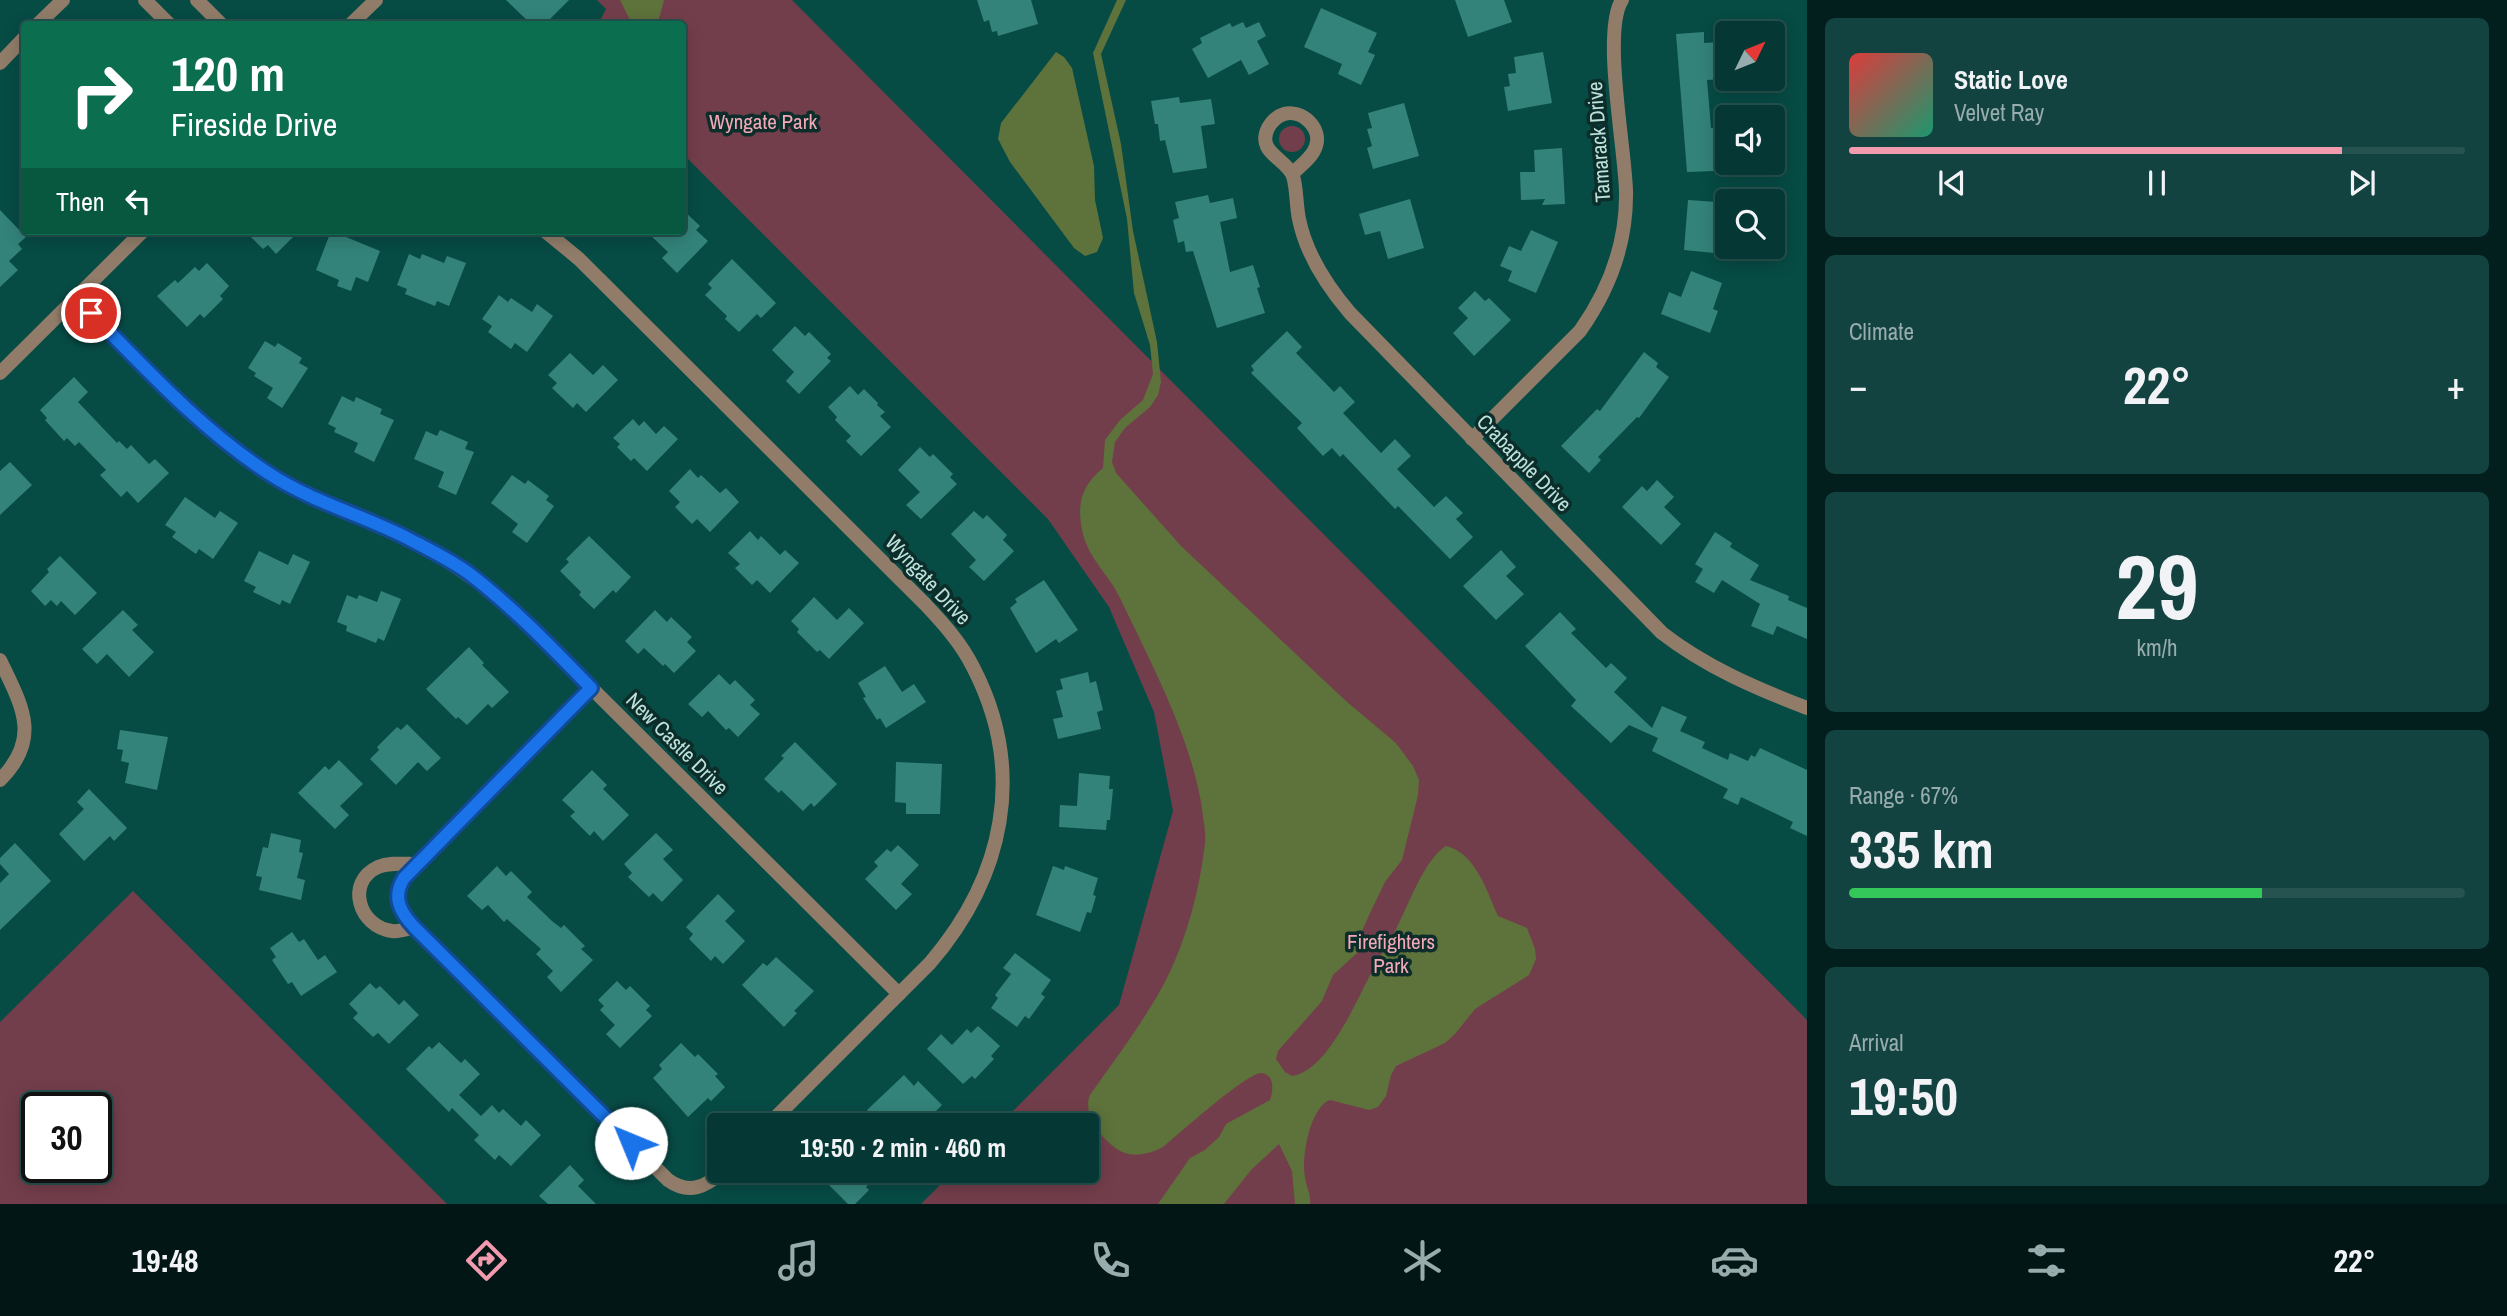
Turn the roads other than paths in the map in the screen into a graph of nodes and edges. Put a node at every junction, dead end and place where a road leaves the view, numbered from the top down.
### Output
1 (63, 0) edge
2 (145, 0) edge
3 (197, 0) edge
4 (376, 0) edge
5 (1622, 0) edge
6 (41, 21) edge
7 (166, 21) edge
8 (218, 21) edge
9 (354, 21) edge
10 (21, 41) edge
11 (0, 63) edge
12 (1292, 174) dead end
13 (139, 235) edge
14 (550, 235) edge
15 (76, 298) junction
16 (0, 373) edge
17 (1472, 439) junction
18 (0, 660) edge
19 (591, 688) junction
20 (1807, 708) edge
21 (0, 780) edge
22 (417, 864) junction
23 (414, 927) junction
24 (899, 994) junction
25 (780, 1113) edge
26 (709, 1183) edge

1 - 6 street
2 - 7 street
3 - 8 street
4 - 9 street
5 - 17 street, Tamarack Drive
10 - 11 street
12 - 17 street, Crabapple Drive
13 - 15 street
14 - 24 street, Wyngate Drive
15 - 16 street
15 - 19 street, New Castle Drive
17 - 20 street, Crabapple Drive
18 - 21 street
19 - 22 street
19 - 24 street, New Castle Drive
22 - 23 street
22 - 23 street
23 - 26 street
24 - 25 street, Wyngate Drive

